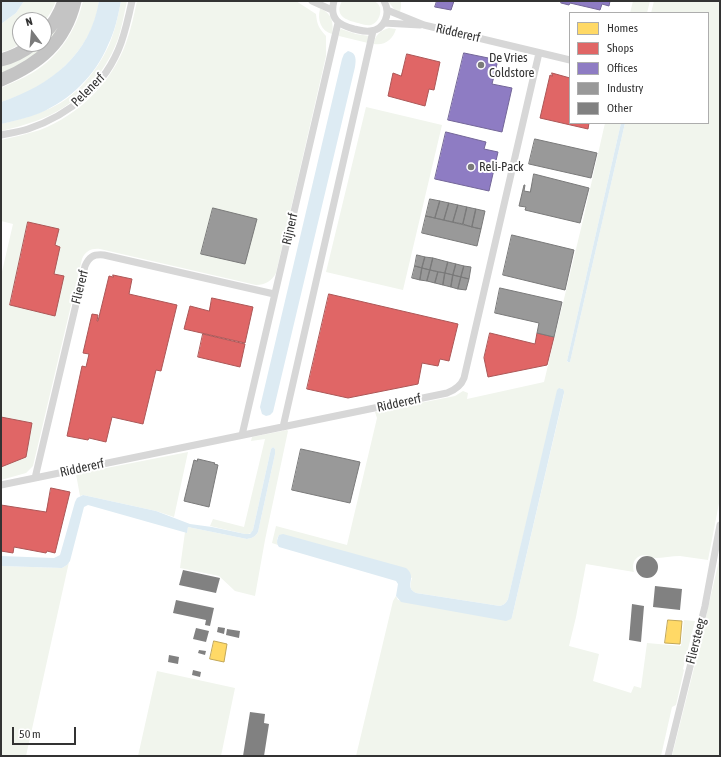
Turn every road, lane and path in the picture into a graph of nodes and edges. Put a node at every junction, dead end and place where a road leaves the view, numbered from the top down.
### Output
1 (64, 1) edge
2 (75, 1) edge
3 (132, 1) edge
4 (312, 1) edge
5 (334, 1) edge
6 (384, 1) edge
7 (332, 10) junction
8 (388, 10) junction
9 (338, 23) junction
10 (384, 23) junction
11 (52, 24) edge
12 (424, 25) junction
13 (373, 31) junction
14 (22, 52) edge
15 (539, 53) junction
16 (1, 60) edge
17 (569, 60) edge
18 (1, 80) edge
19 (1, 135) edge
20 (274, 294) junction
21 (283, 427) junction
22 (242, 435) junction
23 (35, 478) junction
24 (1, 485) edge
25 (720, 525) edge
26 (668, 756) edge

1 - 11 highway
2 - 18 highway
3 - 19 street, Pelenerf
4 - 7 street
5 - 7 street
6 - 8 street
7 - 9 street
8 - 10 street
8 - 12 street, Riddererf
9 - 13 street
9 - 20 street, Rijnerf
10 - 12 street, Riddererf
10 - 13 street
12 - 15 street, Riddererf
13 - 21 street
14 - 16 highway
15 - 17 street, Riddererf
15 - 21 street, Riddererf
20 - 22 street, Rijnerf
20 - 23 street, Fliererf
21 - 22 street, Riddererf
22 - 23 street, Riddererf
23 - 24 street, Riddererf
25 - 26 street, Fliersteeg

